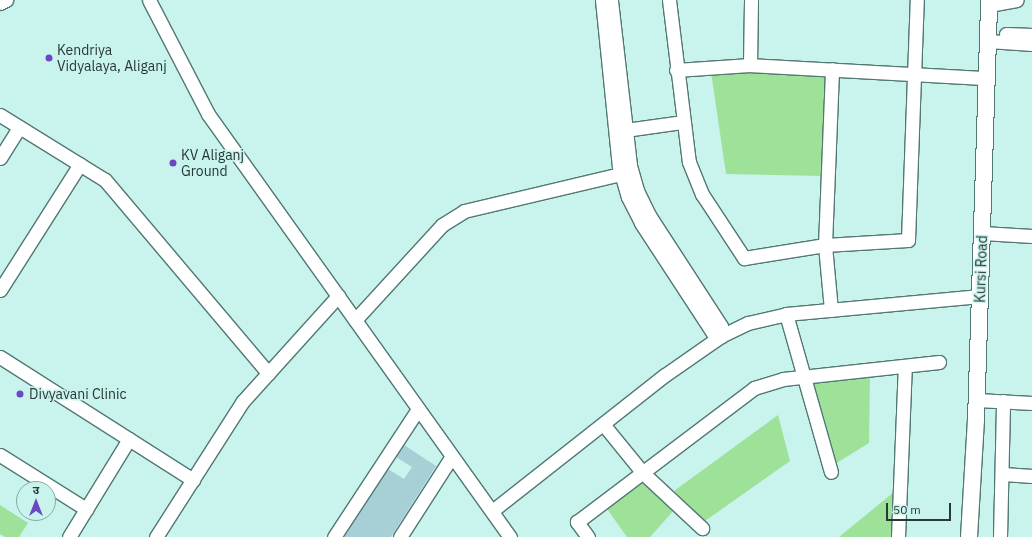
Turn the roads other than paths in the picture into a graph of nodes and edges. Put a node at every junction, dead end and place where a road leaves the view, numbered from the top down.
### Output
1 (6, 0) edge
2 (149, 0) edge
3 (602, 0) edge
4 (611, 0) edge
5 (669, 0) edge
6 (751, 0) edge
7 (917, 0) edge
8 (1017, 0) edge
9 (989, 2) edge
10 (0, 3) edge
11 (1032, 35) edge
12 (988, 37) junction
13 (1032, 44) edge
14 (750, 65) junction
15 (676, 70) junction
16 (832, 70) junction
17 (914, 74) junction
18 (986, 78) junction
19 (0, 115) edge
20 (683, 122) junction
21 (19, 127) junction
22 (621, 131) junction
23 (0, 158) edge
24 (80, 164) junction
25 (627, 173) junction
26 (982, 233) junction
27 (1032, 236) edge
28 (825, 246) junction
29 (0, 290) edge
30 (338, 296) junction
31 (980, 296) junction
32 (831, 310) junction
33 (786, 314) junction
34 (355, 320) junction
35 (720, 336) junction
36 (0, 357) edge
37 (940, 362) dead end
38 (905, 366) junction
39 (268, 373) junction
40 (804, 376) junction
41 (977, 400) junction
42 (1003, 401) junction
43 (1032, 403) edge
44 (418, 409) junction
45 (603, 424) junction
46 (129, 439) junction
47 (0, 455) edge
48 (452, 456) junction
49 (643, 472) junction
50 (831, 472) dead end
51 (1003, 474) junction
52 (1032, 476) edge
53 (193, 480) junction
54 (86, 509) junction
55 (492, 511) junction
56 (702, 528) dead end
57 (69, 537) edge
58 (156, 537) edge
59 (334, 537) edge
60 (400, 537) edge
61 (510, 537) edge
62 (588, 537) edge
63 (898, 537) edge
64 (969, 537) edge
65 (1000, 537) edge

1 - 10 street
2 - 30 street
3 - 22 street
4 - 22 street
5 - 15 street
6 - 14 street
7 - 17 street
8 - 9 street
9 - 12 main road, Kursi Road
11 - 12 street
12 - 13 street
12 - 18 main road, Kursi Road
14 - 15 street
14 - 16 street
15 - 20 street
16 - 17 street
16 - 28 street
17 - 18 street
17 - 28 street
18 - 26 main road, Kursi Road
19 - 21 street
20 - 22 street
20 - 28 street
21 - 23 street
21 - 24 street
22 - 25 street
24 - 29 street
24 - 39 street
25 - 34 street
25 - 35 street
26 - 27 street
26 - 31 main road, Kursi Road
28 - 32 street
30 - 34 street
30 - 39 street
31 - 32 street
31 - 41 main road, Kursi Road
32 - 33 street
33 - 35 street
33 - 40 street
34 - 44 street
35 - 45 street
36 - 46 street
37 - 38 street
38 - 40 street
38 - 63 street
39 - 53 street
40 - 49 street
40 - 50 street
41 - 42 street
41 - 64 main road, Kursi Road
42 - 43 street
42 - 51 street
44 - 48 street
44 - 59 street
45 - 49 street
45 - 55 street
46 - 53 street
46 - 54 street
47 - 54 street
48 - 55 street
48 - 60 street
49 - 56 street
49 - 62 street
51 - 52 street
51 - 65 street
53 - 58 street
54 - 57 street
55 - 61 street

